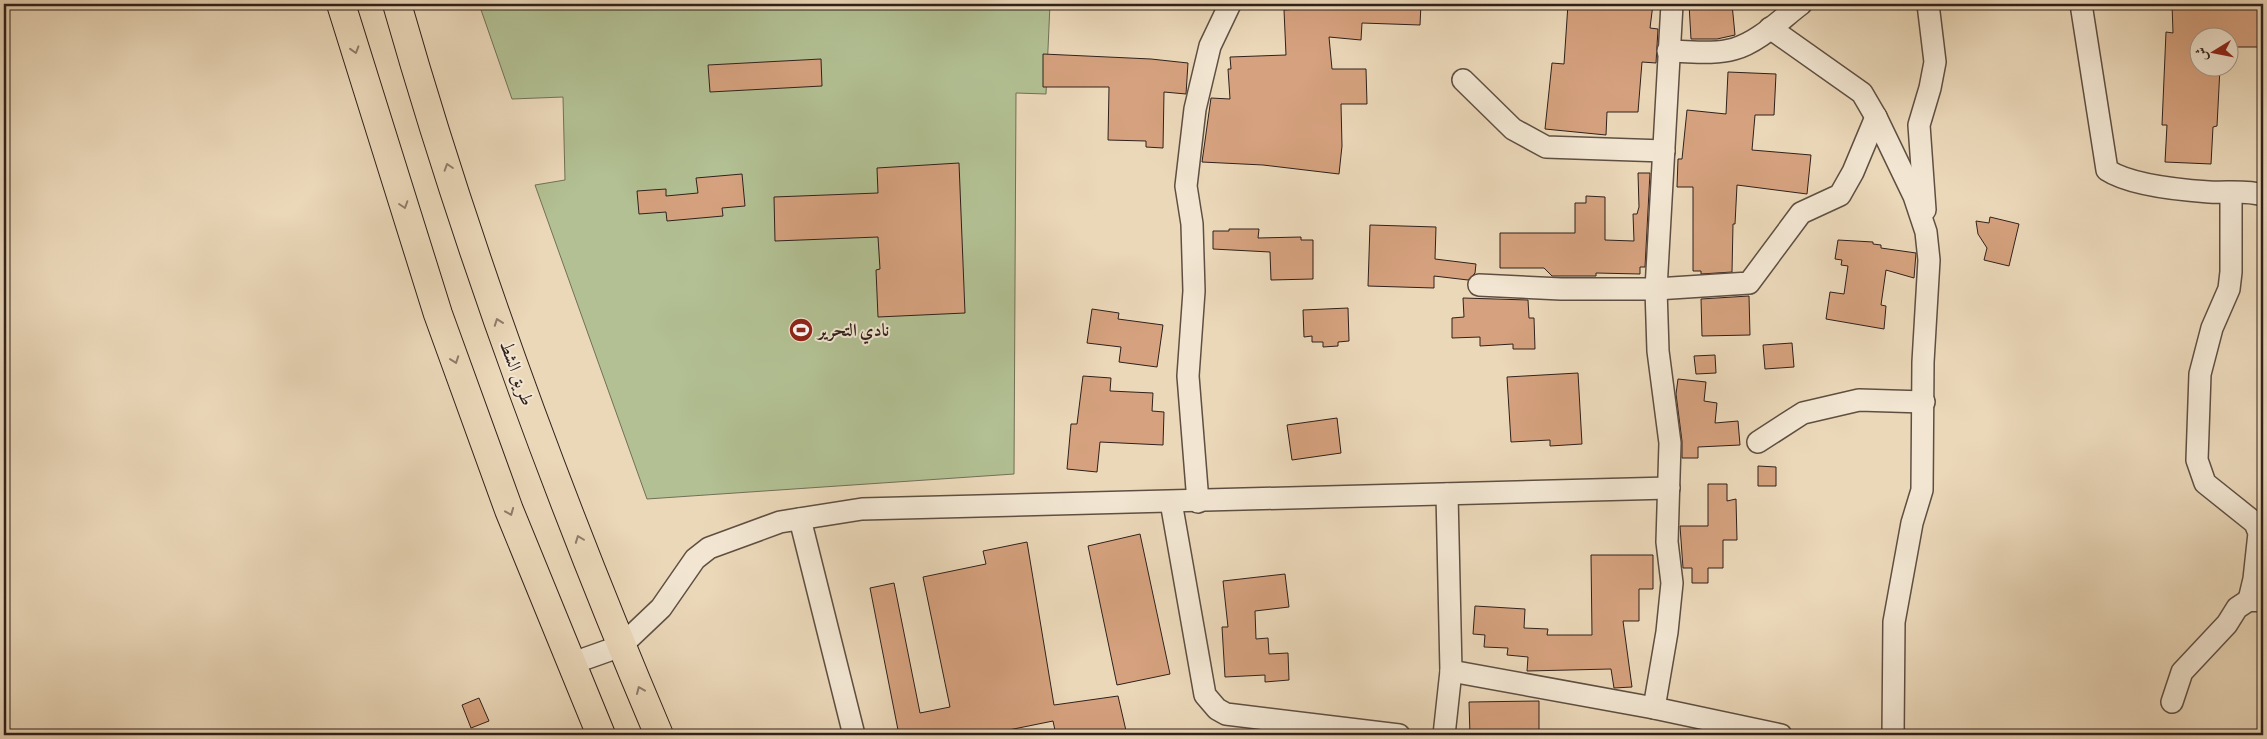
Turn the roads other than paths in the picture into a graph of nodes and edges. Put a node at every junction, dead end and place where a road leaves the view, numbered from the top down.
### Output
1 (341, 4) edge
2 (397, 4) edge
3 (1230, 4) edge
4 (1672, 4) edge
5 (1801, 4) edge
6 (1928, 4) edge
7 (2081, 4) edge
8 (1770, 28) junction
9 (1668, 51) junction
10 (1463, 80) dead end
11 (1876, 116) junction
12 (1664, 151) junction
13 (2231, 193) junction
14 (2263, 195) edge
15 (1926, 232) junction
16 (1479, 285) dead end
17 (1656, 288) junction
18 (1924, 402) junction
19 (1758, 442) dead end
20 (1669, 488) junction
21 (1447, 494) junction
22 (1171, 502) junction
23 (1198, 502) junction
24 (800, 519) junction
25 (2256, 601) edge
26 (621, 646) junction
27 (573, 663) junction
28 (1451, 671) junction
29 (2172, 702) dead end
30 (1654, 708) junction
31 (601, 735) edge
32 (659, 735) edge
33 (854, 735) edge
34 (1399, 735) edge
35 (1444, 735) edge
36 (1781, 735) edge
37 (1893, 735) edge

1 -> 27 highway
26 -> 2 highway, طريق الشط
3 - 23 street
4 - 9 street
5 - 8 street
6 - 15 street
7 - 13 street
8 - 9 street
8 - 11 street
9 - 12 street
10 - 12 street
11 - 15 street
11 - 17 street
12 - 17 street
13 - 14 street
13 - 25 street
15 - 18 street
16 - 17 street
17 - 20 street
18 - 19 street
18 - 37 street
20 - 21 street
20 - 30 street
21 - 23 street
21 - 28 street
22 - 23 street
22 - 24 street
22 - 34 street
24 - 26 street
24 - 33 street
25 - 29 street
26 - 27 street
32 -> 26 highway, طريق الشط
27 - 31 highway
28 - 30 street
28 - 35 street
30 - 36 street

